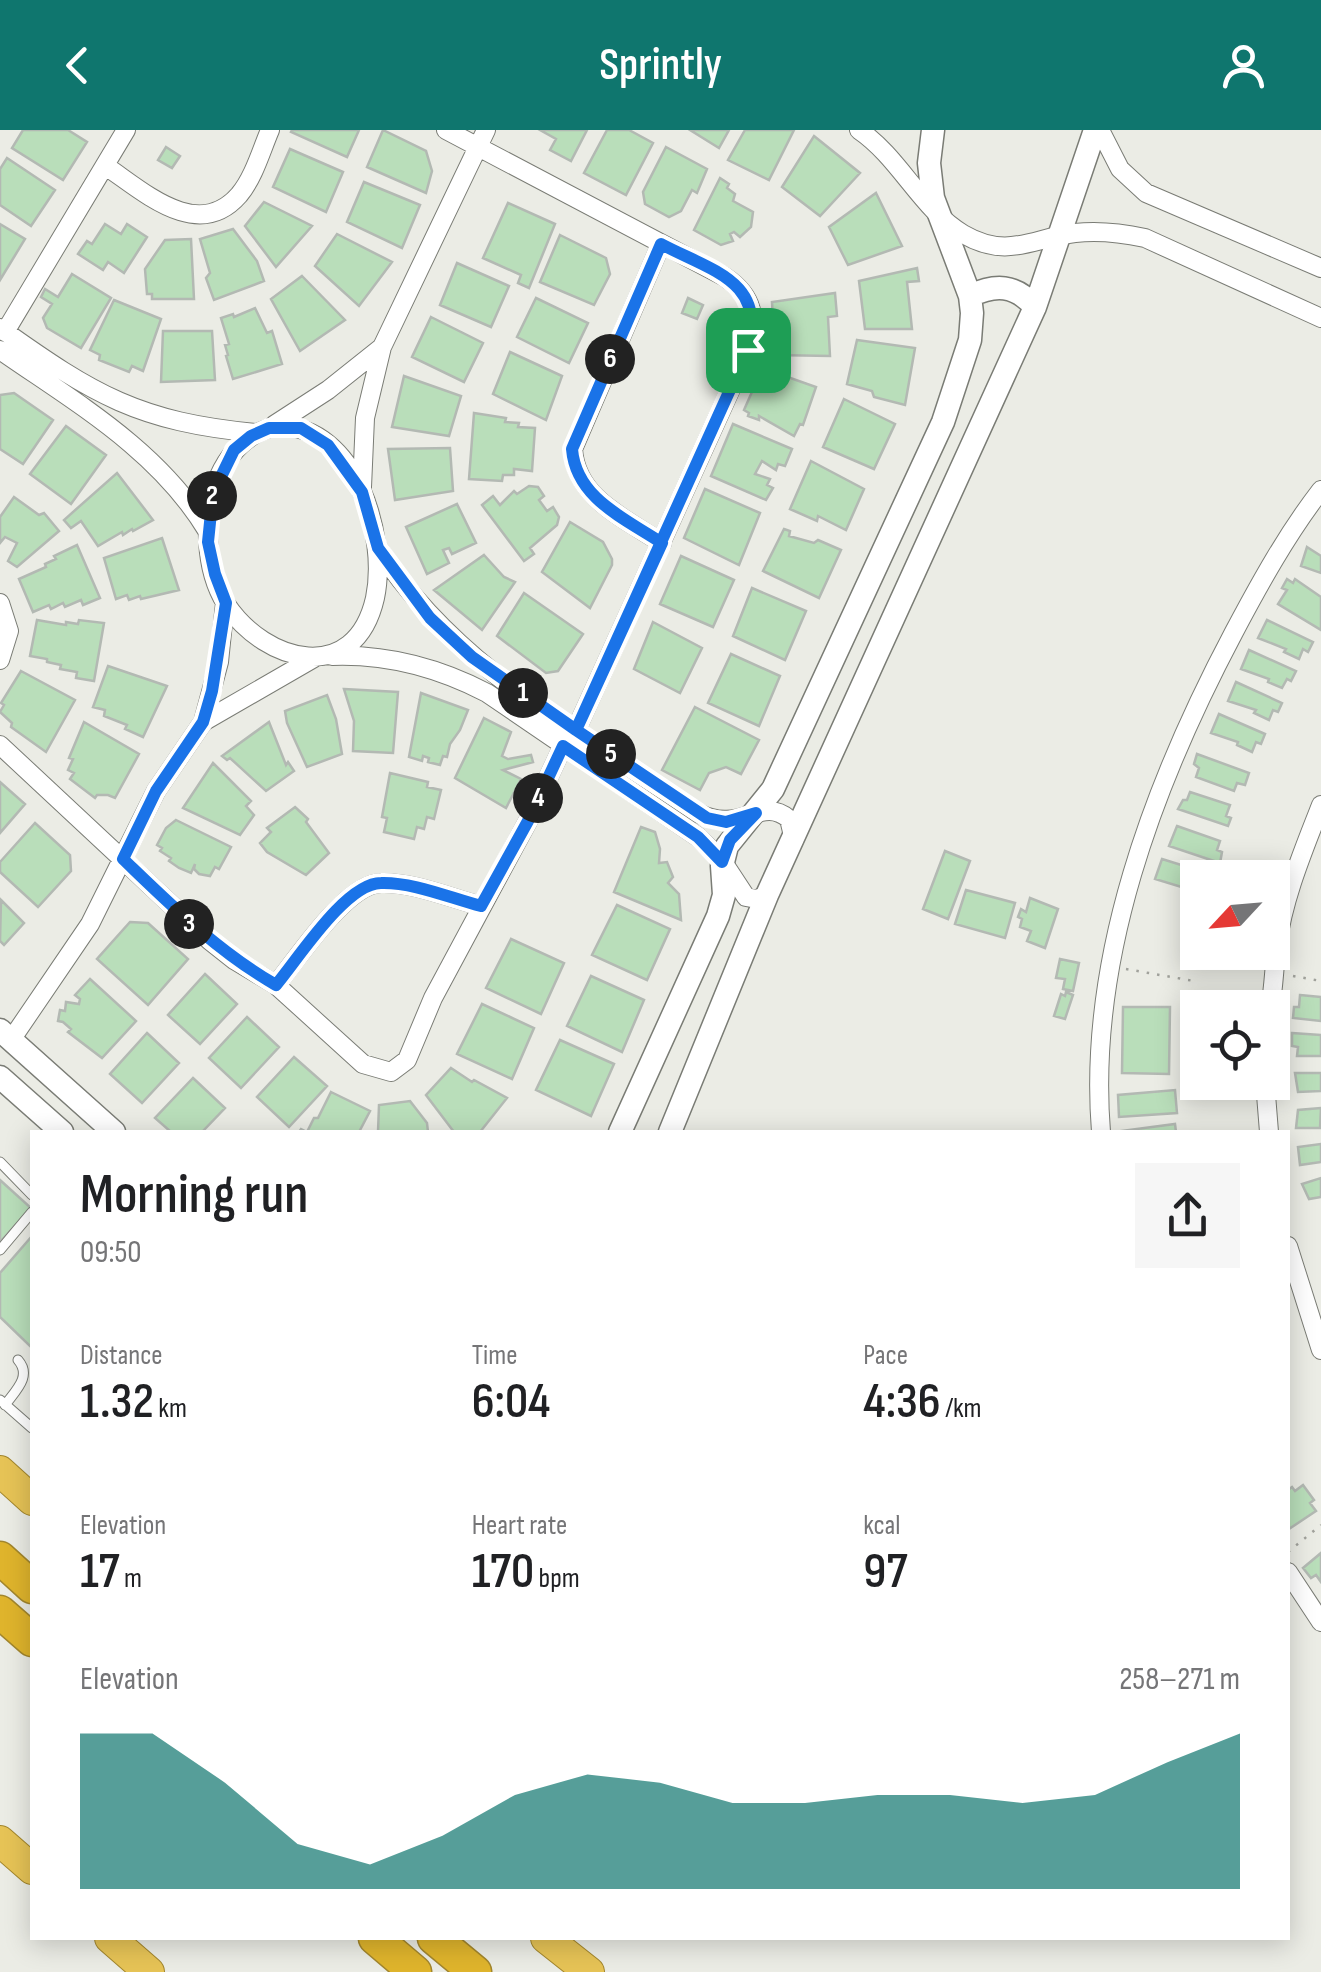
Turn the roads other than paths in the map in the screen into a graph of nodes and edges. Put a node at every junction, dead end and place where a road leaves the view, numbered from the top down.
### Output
1 (126, 130) edge
2 (270, 130) edge
3 (446, 130) edge
4 (486, 130) edge
5 (933, 130) edge
6 (1097, 130) edge
7 (865, 131) edge
8 (478, 148) junction
9 (107, 167) junction
10 (938, 214) junction
11 (1060, 236) junction
12 (661, 244) junction
13 (1321, 268) edge
14 (970, 296) junction
15 (1035, 307) junction
16 (1321, 318) edge
17 (1, 342) edge
18 (382, 346) junction
19 (263, 430) junction
20 (1321, 490) edge
21 (362, 492) junction
22 (208, 533) junction
23 (662, 543) junction
24 (378, 548) junction
25 (0, 603) edge
26 (226, 603) junction
27 (320, 657) junction
28 (0, 660) edge
29 (203, 722) junction
30 (576, 730) junction
31 (0, 745) edge
32 (563, 746) junction
33 (1321, 805) edge
34 (756, 813) junction
35 (794, 840) junction
36 (123, 859) junction
37 (722, 862) junction
38 (767, 894) junction
39 (481, 906) junction
40 (276, 985) junction
41 (1274, 990) edge
42 (6, 1035) edge
43 (0, 1077) edge
44 (1266, 1100) edge
45 (60, 1130) edge
46 (112, 1130) edge
47 (621, 1130) edge
48 (671, 1130) edge
49 (1101, 1130) edge
50 (1269, 1130) edge
51 (0, 1162) edge
52 (30, 1179) edge
53 (24, 1185) junction
54 (30, 1192) edge
55 (30, 1214) edge
56 (0, 1250) edge
57 (1290, 1252) edge
58 (1321, 1350) edge
59 (18, 1360) dead end
60 (3, 1402) edge
61 (30, 1425) edge
62 (0, 1471) edge
63 (30, 1498) edge
64 (0, 1558) edge
65 (1290, 1575) edge
66 (30, 1586) edge
67 (0, 1612) edge
68 (1321, 1622) edge
69 (30, 1638) edge
70 (0, 1841) edge
71 (30, 1867) edge
72 (112, 1940) edge
73 (377, 1940) edge
74 (436, 1940) edge
75 (549, 1940) edge
76 (575, 1940) edge
77 (148, 1972) edge
78 (415, 1972) edge
79 (475, 1972) edge
80 (589, 1972) edge

1 - 9 street
2 - 9 street
3 - 8 street
4 - 8 street
5 - 10 street
6 - 11 street
6 - 13 street
7 - 10 street
8 - 12 street
8 - 18 street
9 - 17 street
10 - 11 street
10 - 14 street
11 - 15 street
11 - 16 street
12 - 23 street
12 - 23 street
14 - 15 street
14 - 34 street
15 - 35 street
17 - 19 street
17 - 22 street
18 - 19 street
18 - 21 street
19 - 21 street
19 - 22 street
20 - 49 street
21 - 24 street
22 - 26 street
23 - 30 street
24 - 27 street
24 - 30 street
25 - 28 street
26 - 27 street
26 - 29 street
27 - 29 street
27 - 32 street
29 - 36 street
30 - 34 street
31 - 36 street
32 - 37 street
32 - 39 street
33 - 41 street
34 - 35 street
34 - 37 street
35 - 38 street
36 - 40 street
36 - 42 street
37 - 38 street
37 - 47 street
38 - 48 street
39 - 40 street
39 - 40 street
42 - 46 street
43 - 45 street
44 - 50 street
51 - 53 lane
52 - 53 lane
53 - 54 lane
55 - 56 lane
57 - 58 street
59 - 60 lane
60 - 61 lane
62 - 63 highway
64 - 66 highway
65 - 68 street
67 - 69 highway
70 - 71 highway
72 - 77 highway
73 - 78 highway
74 - 79 highway
75 - 80 highway
76 - 80 street

